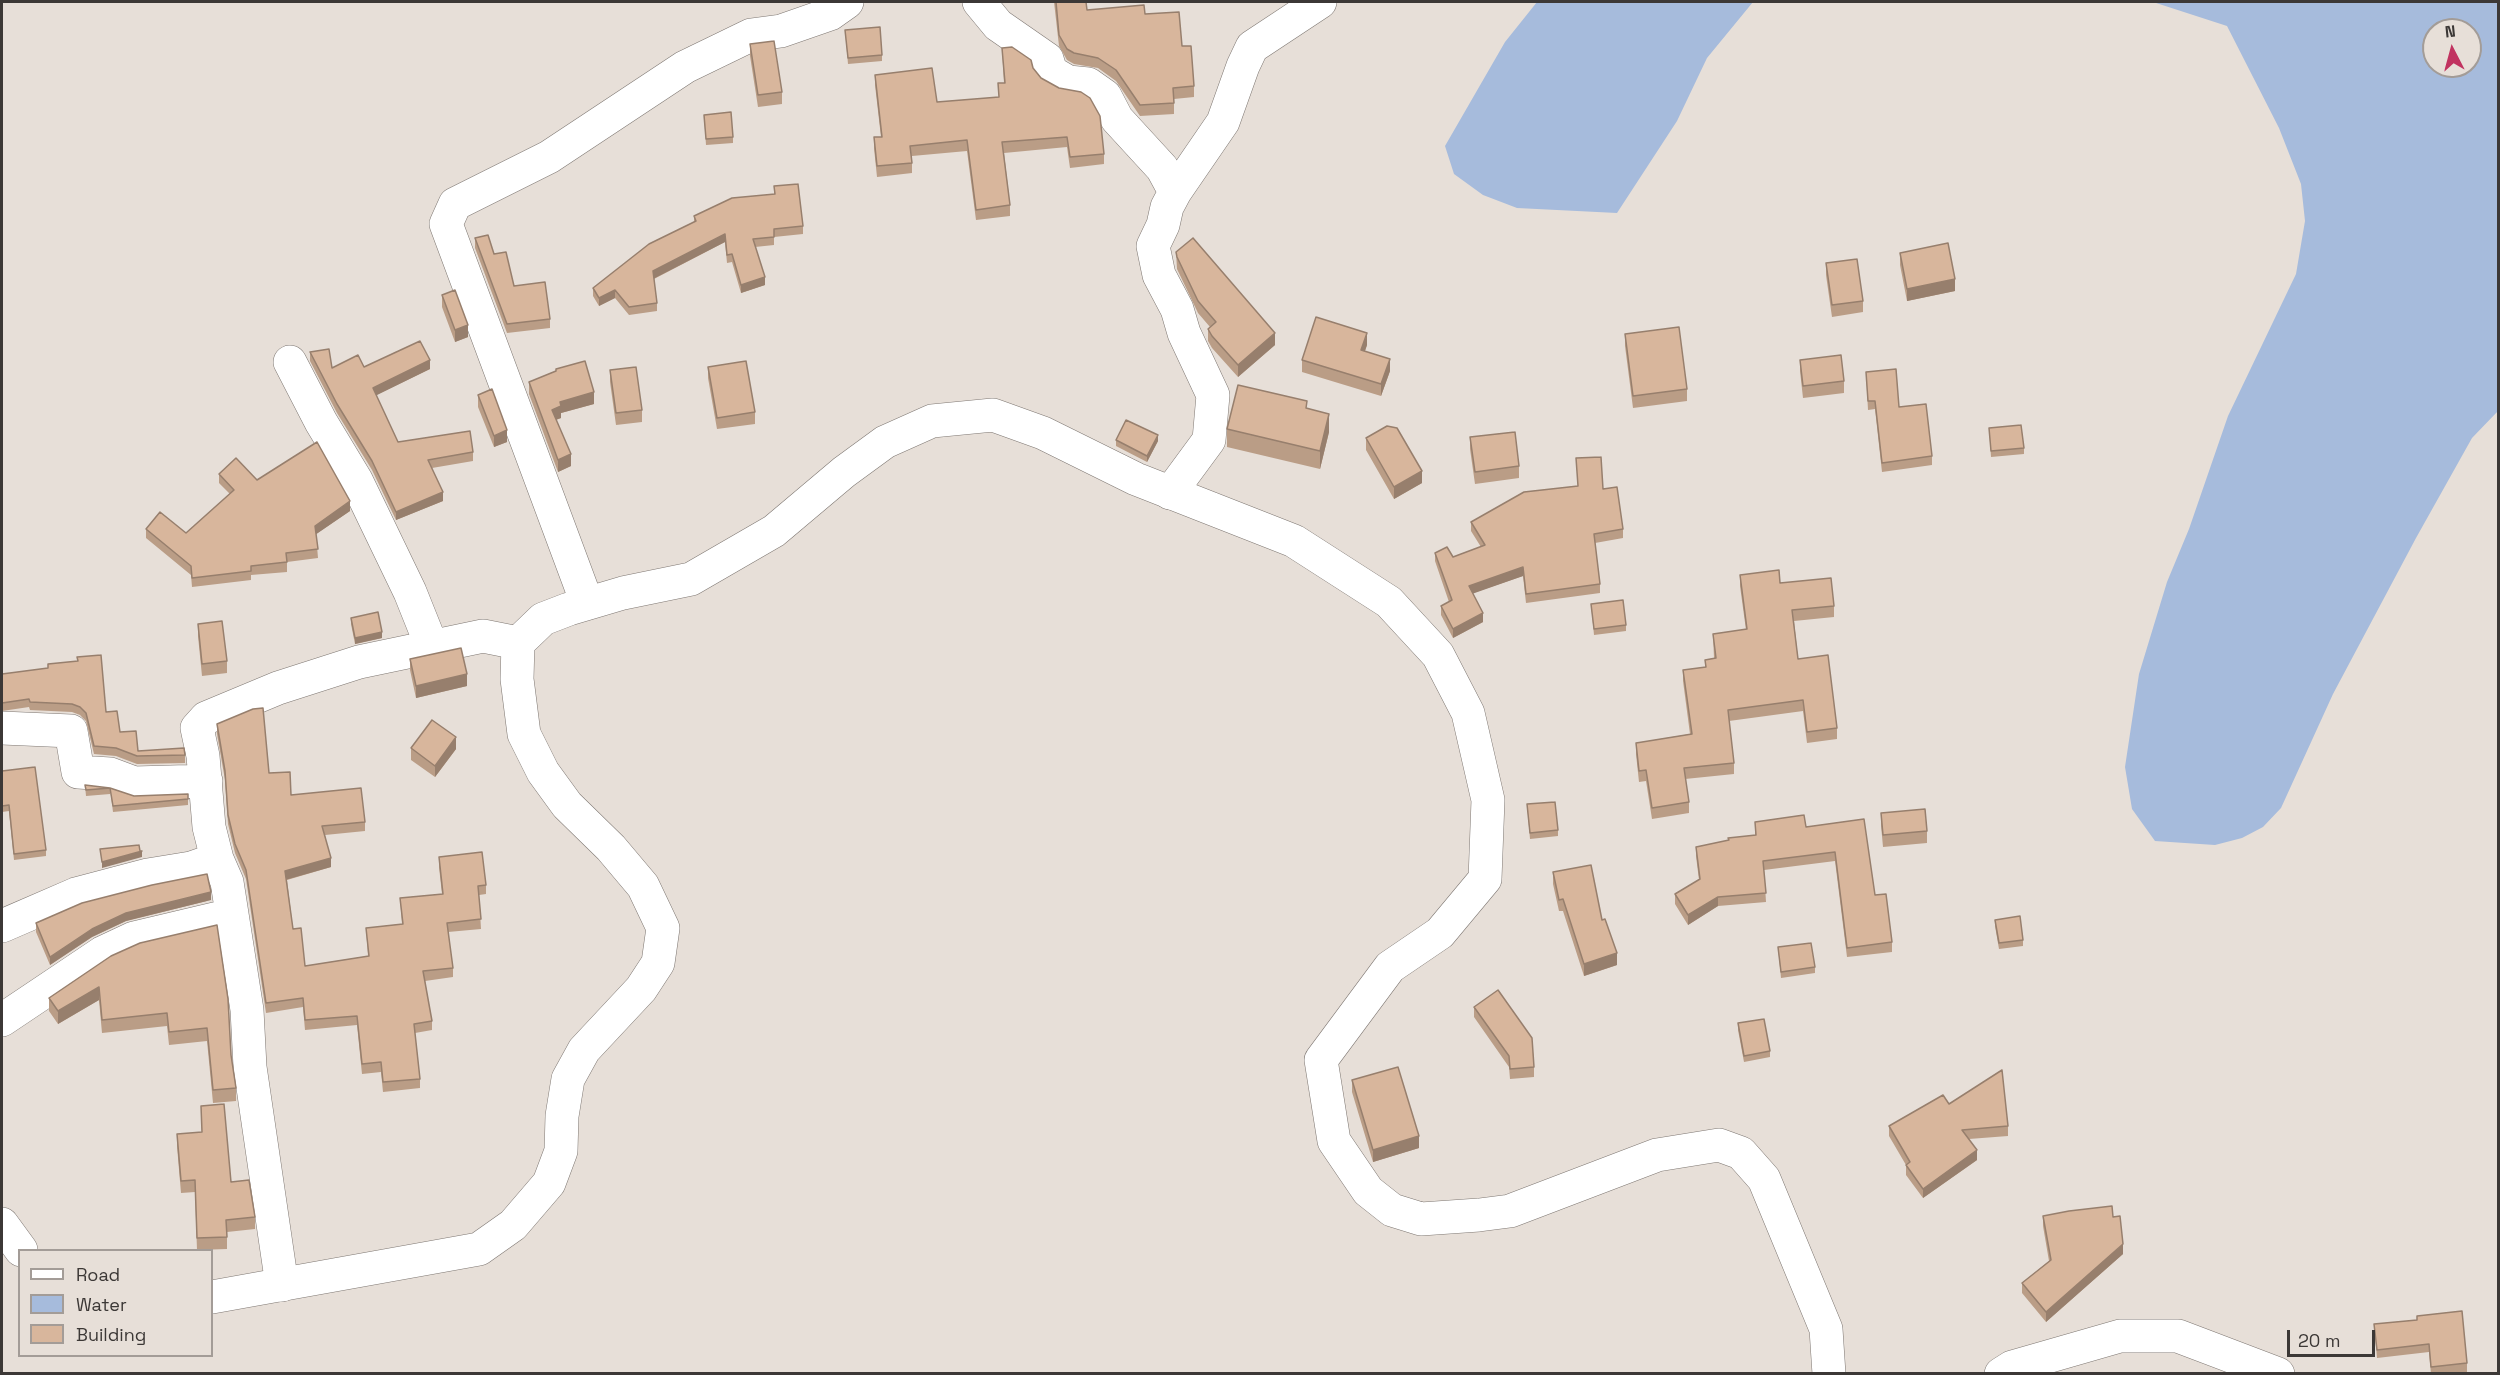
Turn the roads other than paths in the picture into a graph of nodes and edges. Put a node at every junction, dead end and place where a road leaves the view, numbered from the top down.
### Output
1 (847, 2) edge
2 (979, 2) edge
3 (1320, 2) edge
4 (1175, 192) junction
5 (290, 362) dead end
6 (1170, 493) junction
7 (587, 603) junction
8 (518, 643) junction
9 (432, 647) junction
10 (2, 728) edge
11 (206, 781) junction
12 (217, 859) junction
13 (231, 915) junction
14 (2, 926) edge
15 (2, 1020) edge
16 (2, 1224) edge
17 (20, 1249) edge
18 (282, 1285) junction
19 (213, 1297) edge
20 (1829, 1374) edge
21 (2001, 1374) edge
22 (2278, 1374) edge

1 - 7 street
2 - 4 street
3 - 4 street
4 - 6 street
5 - 9 street
6 - 7 street
6 - 20 street
7 - 8 street
8 - 9 street
8 - 18 street
9 - 11 street
10 - 11 street
11 - 12 street
12 - 13 street
12 - 14 street
13 - 15 street
13 - 18 street
16 - 17 street
18 - 19 street
21 - 22 street

